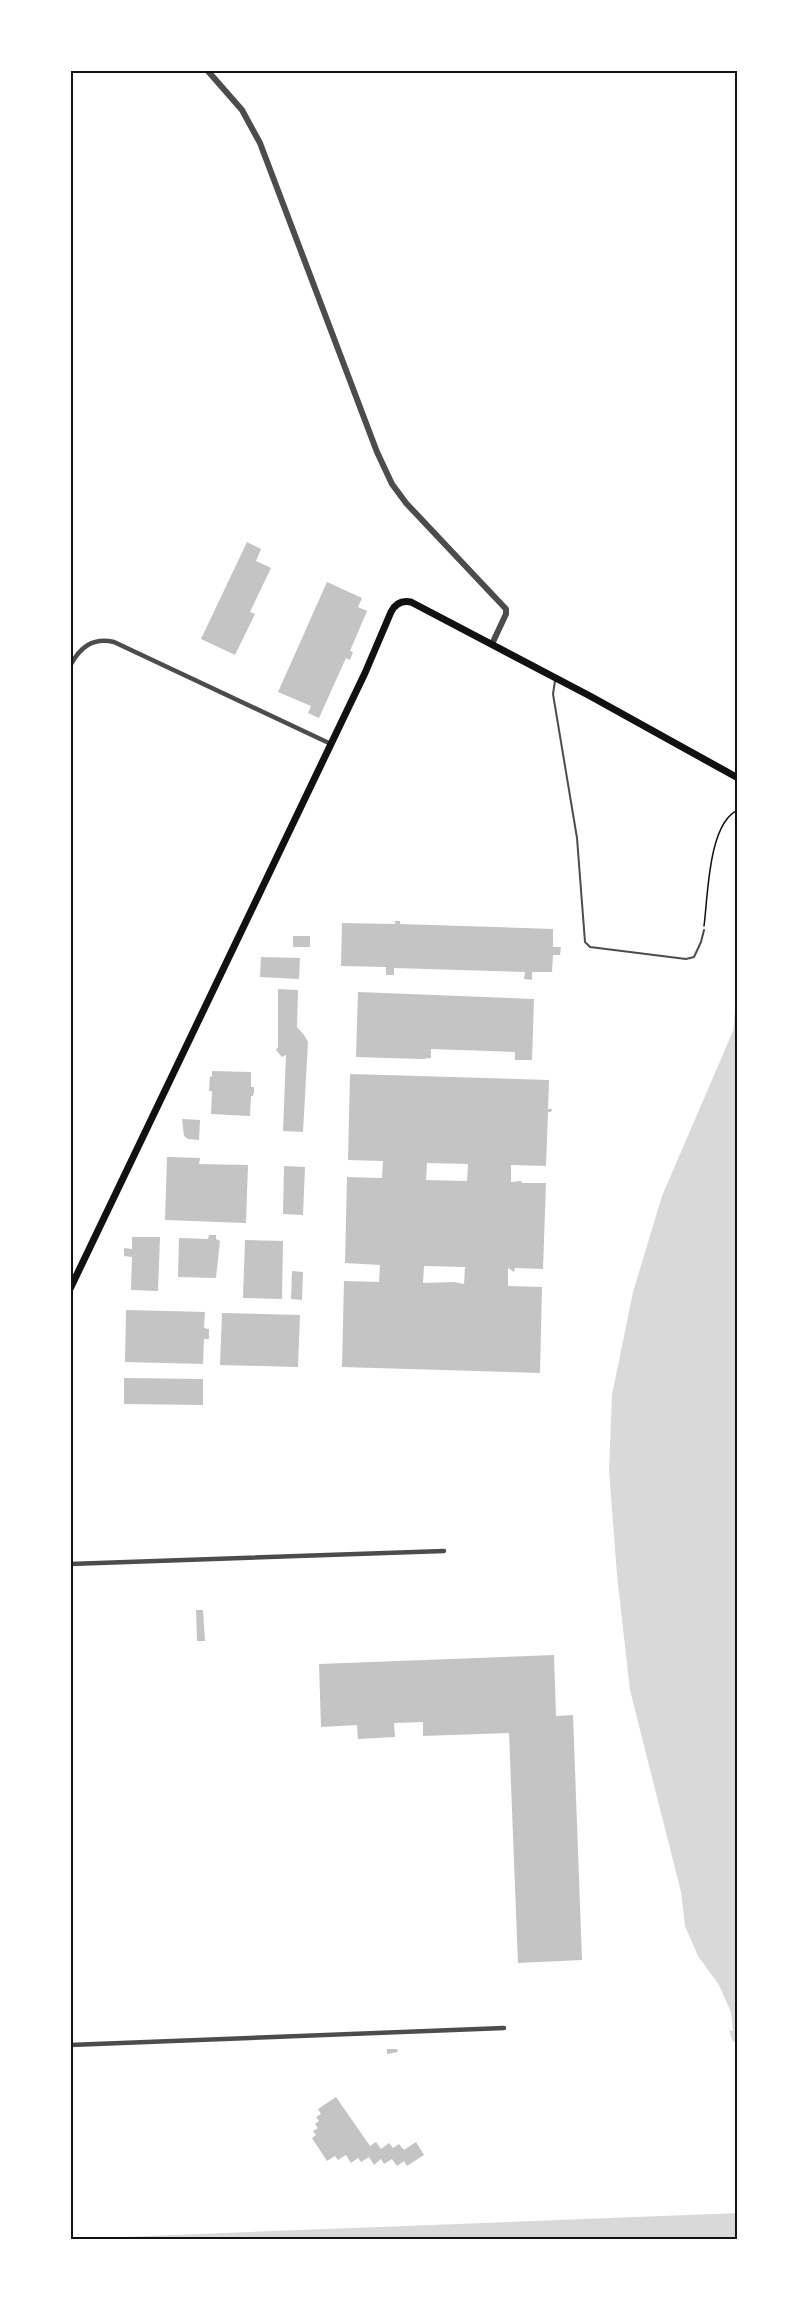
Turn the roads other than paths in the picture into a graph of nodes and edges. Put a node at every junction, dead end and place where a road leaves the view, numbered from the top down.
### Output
1 (207, 70) edge
2 (492, 644) junction
3 (70, 666) edge
4 (556, 678) junction
5 (331, 744) junction
6 (738, 778) edge
7 (704, 930) road end
8 (70, 1289) edge
9 (444, 1551) dead end
10 (70, 1564) edge
11 (504, 2028) dead end
12 (70, 2045) edge

1 - 2 street
2 - 4 main road
2 - 5 main road
3 - 5 street
4 - 6 main road
4 - 7 lane
5 - 8 main road
9 - 10 street
11 - 12 street

